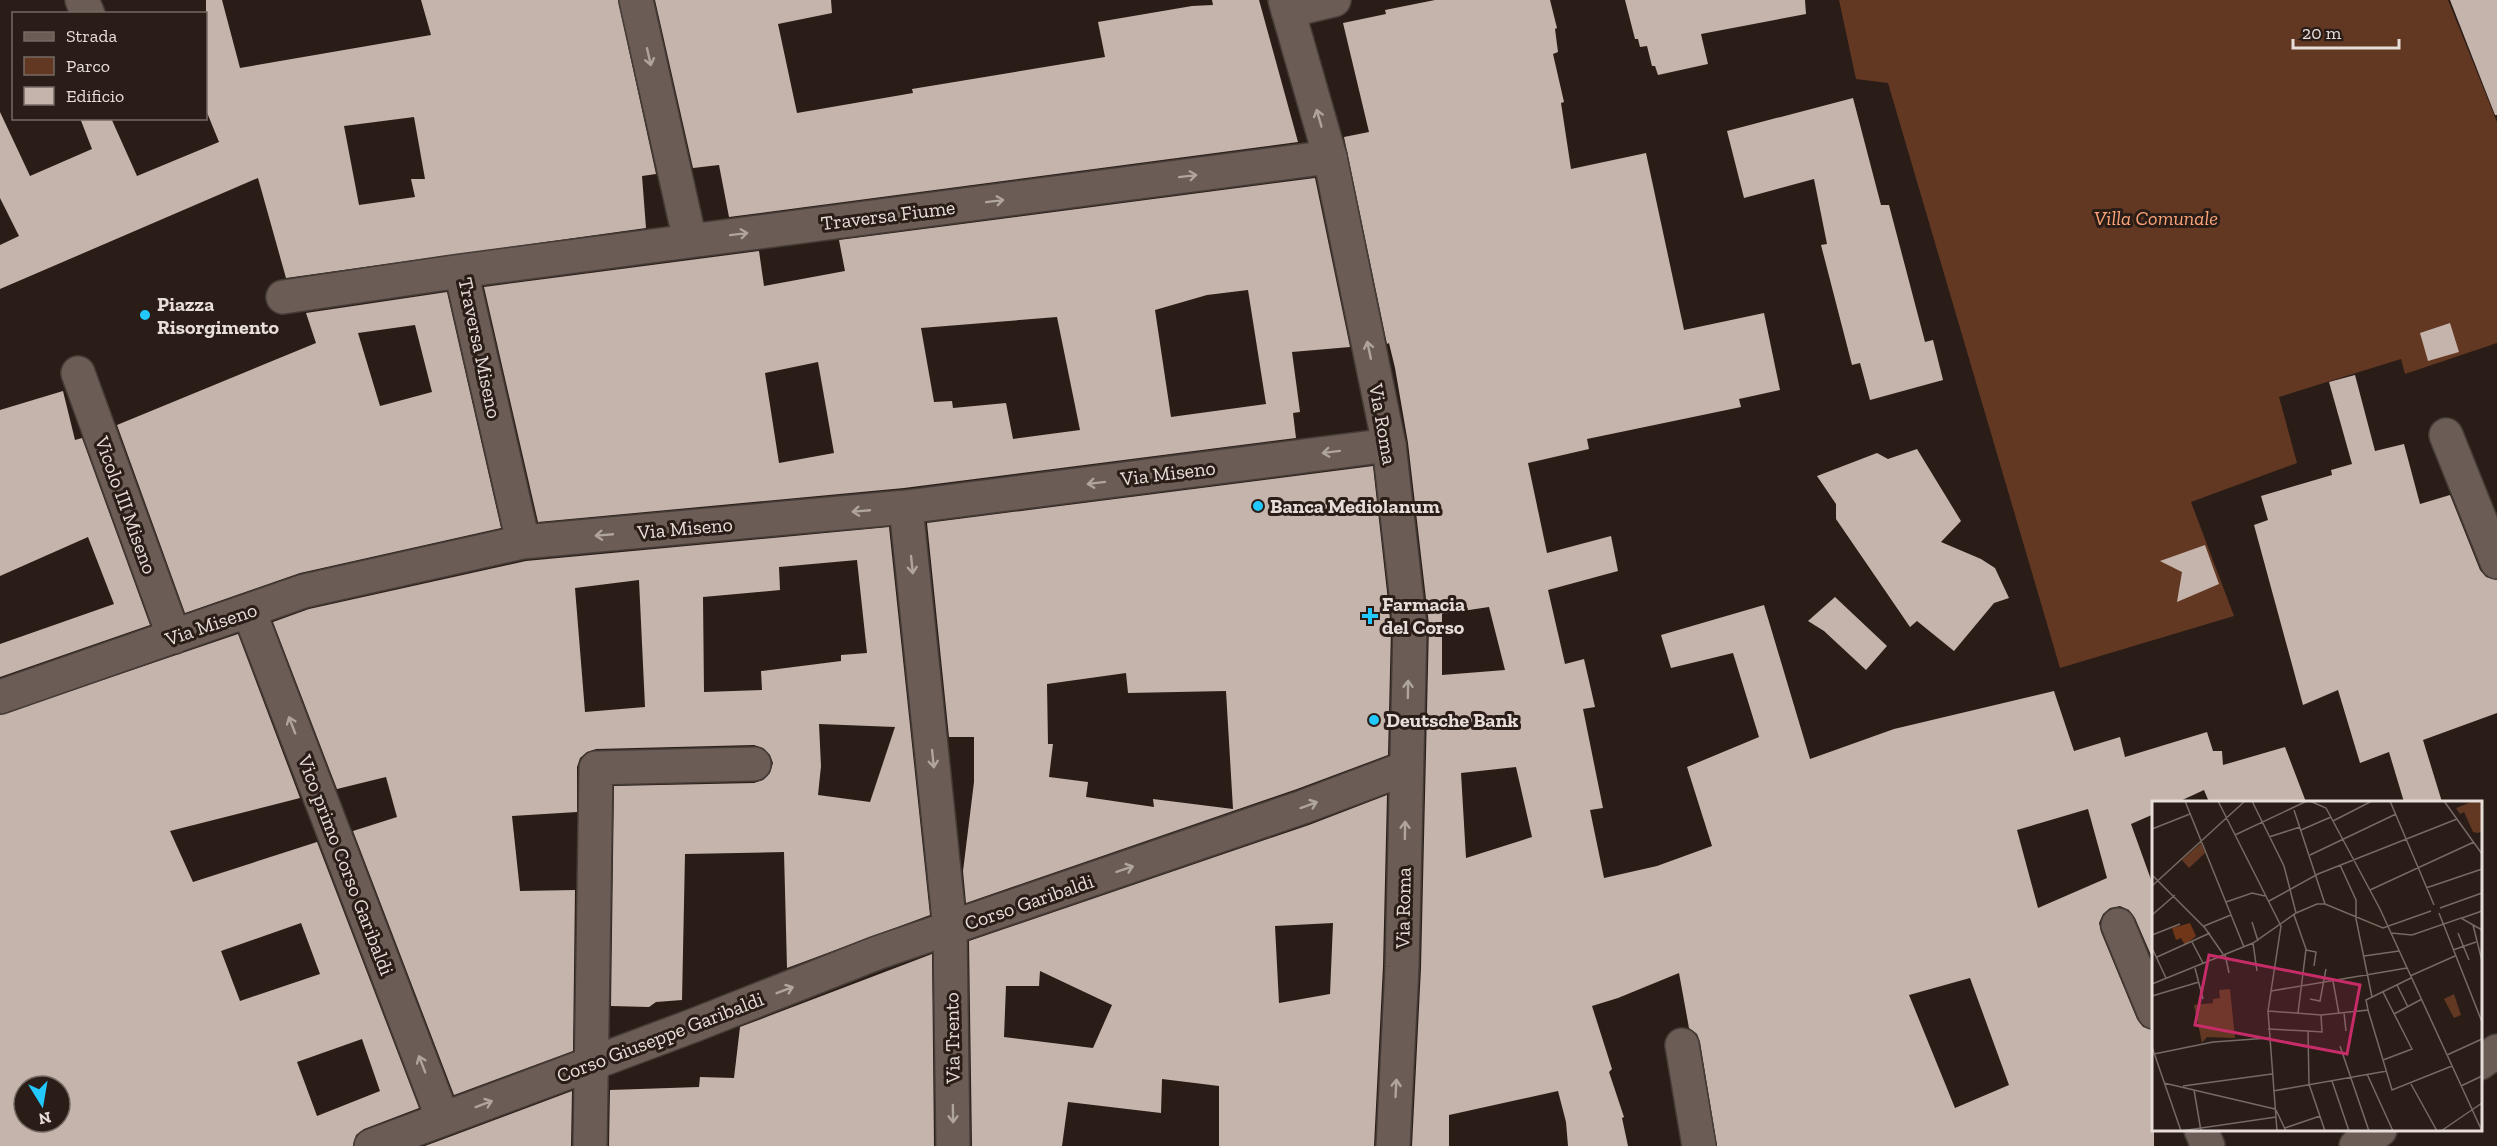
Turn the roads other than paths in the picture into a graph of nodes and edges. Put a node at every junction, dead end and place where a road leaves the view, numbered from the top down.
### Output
1 (636, 0) edge
2 (1334, 0) edge
3 (1286, 5) edge
4 (1330, 157) junction
5 (690, 241) junction
6 (460, 271) junction
7 (283, 297) dead end
8 (78, 373) dead end
9 (2446, 435) dead end
10 (1389, 445) junction
11 (906, 507) junction
12 (523, 542) junction
13 (2497, 562) edge
14 (249, 611) junction
15 (174, 637) junction
16 (0, 697) edge
17 (754, 764) dead end
18 (1406, 768) junction
19 (2118, 925) dead end
20 (950, 929) junction
21 (2152, 1007) edge
22 (1682, 1045) dead end
23 (2497, 1052) edge
24 (2482, 1062) edge
25 (593, 1064) junction
26 (443, 1119) junction
27 (2201, 1131) edge
28 (2378, 1131) edge
29 (370, 1146) edge
30 (590, 1146) edge
31 (953, 1146) edge
32 (1393, 1146) edge
33 (1699, 1146) edge
34 (2208, 1146) edge
35 (2356, 1146) edge

1 -> 5 street
2 - 3 street
4 -> 3 street, Via Roma
5 -> 4 street, Traversa Fiume
10 -> 4 street, Via Roma
5 - 6 street, Traversa Miseno
6 - 7 street
6 - 12 street, Traversa Miseno
8 - 15 street, Vicolo III Miseno
9 - 13 street
10 -> 11 street, Via Miseno
18 -> 10 street, Via Roma
11 -> 12 street, Via Miseno
11 -> 20 street, Corso Garibaldi
12 - 14 street, Via Miseno
14 - 15 street, Via Miseno
26 -> 14 street, Vico primo Corso Garibaldi
15 - 16 street, Via Miseno
17 - 25 street
20 -> 18 street, Corso Garibaldi
32 -> 18 street, Via Roma
19 - 21 street
25 -> 20 street, Corso Giuseppe Garibaldi
20 -> 31 street, Via Trento
22 - 33 street
23 - 24 street
26 -> 25 street, Corso Giuseppe Garibaldi
25 - 30 street
26 - 29 street, Corso Giuseppe Garibaldi
27 - 34 street
28 - 35 street

